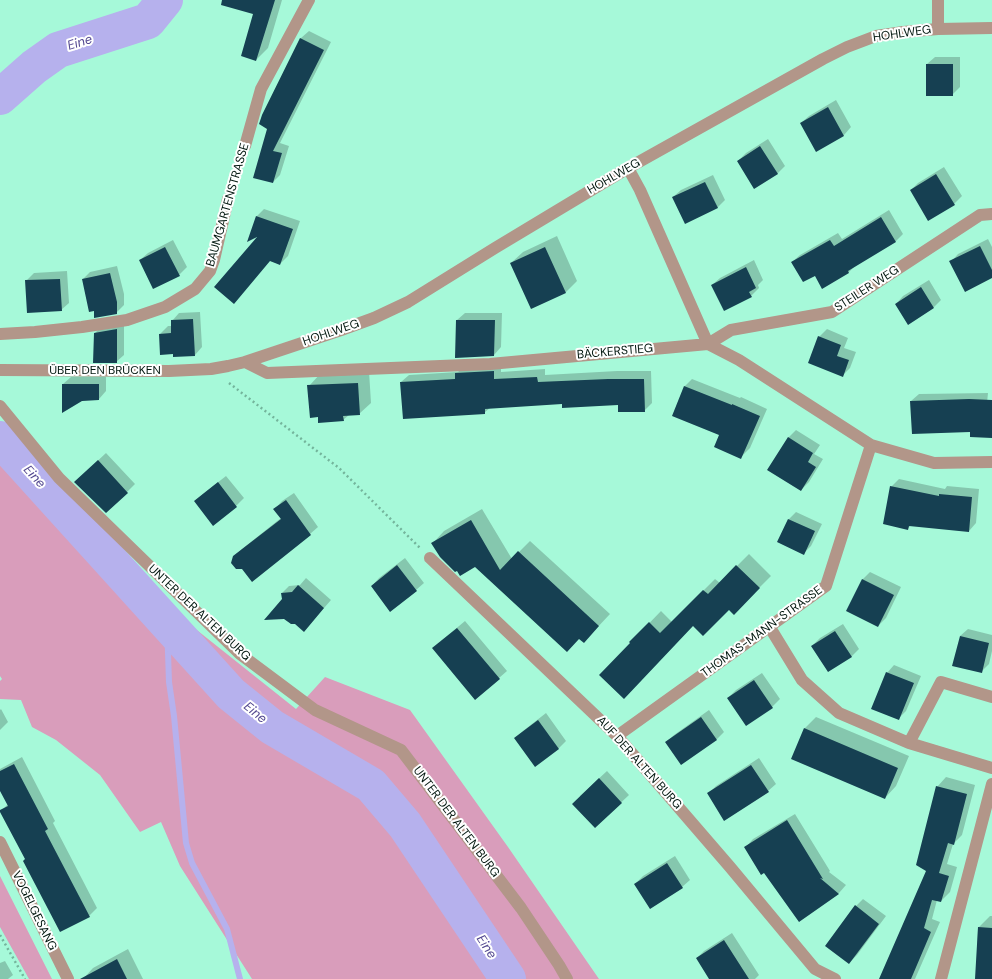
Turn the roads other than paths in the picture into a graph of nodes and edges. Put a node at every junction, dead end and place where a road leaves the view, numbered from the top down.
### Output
1 (309, 0) edge
2 (938, 0) edge
3 (992, 28) edge
4 (938, 29) junction
5 (244, 146) road end
6 (628, 168) junction
7 (228, 199) road end
8 (992, 214) edge
9 (0, 334) edge
10 (708, 344) junction
11 (245, 362) junction
12 (0, 370) edge
13 (0, 406) edge
14 (871, 445) junction
15 (992, 462) edge
16 (430, 558) road end
17 (769, 626) junction
18 (992, 697) edge
19 (617, 736) junction
20 (909, 743) junction
21 (992, 768) edge
22 (992, 784) edge
23 (0, 842) edge
24 (68, 979) edge
25 (567, 979) edge
26 (835, 979) edge
27 (941, 979) edge

1 - 5 street, BAUMGARTENSTRASSE
2 - 4 street
3 - 4 street, HOHLWEG
4 - 6 street, HOHLWEG
6 - 10 street
6 - 11 street, HOHLWEG
7 - 9 street, BAUMGARTENSTRASSE
8 - 10 street, STEILER WEG
10 - 11 street, BÄCKERSTIEG
10 - 14 street
11 - 12 street, ÜBER DEN BRÜCKEN
13 - 25 street, UNTER DER ALTEN BURG
14 - 15 street
14 - 17 street, THOMAS-MANN-STRASSE
16 - 19 street, AUF DER ALTEN BURG
17 - 19 street, THOMAS-MANN-STRASSE
17 - 20 street
18 - 20 street
19 - 26 street, AUF DER ALTEN BURG
20 - 21 street
22 - 27 street
23 - 24 street, VOGELGESANG

